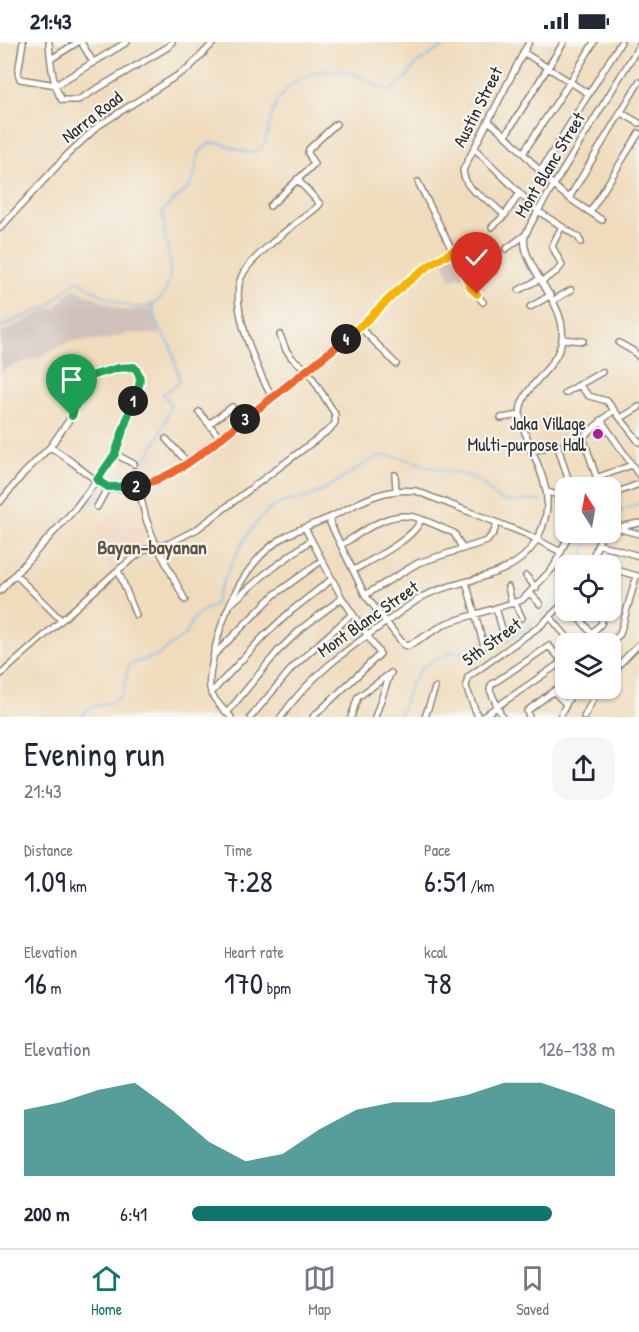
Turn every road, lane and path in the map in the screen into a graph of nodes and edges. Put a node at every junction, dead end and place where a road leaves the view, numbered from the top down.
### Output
1 (23, 42) edge
2 (49, 42) edge
3 (79, 42) edge
4 (127, 42) edge
5 (214, 42) edge
6 (529, 42) edge
7 (564, 42) edge
8 (594, 42) edge
9 (621, 42) edge
10 (168, 44) edge
11 (639, 46) edge
12 (523, 52) junction
13 (51, 59) junction
14 (93, 62) junction
15 (548, 68) junction
16 (570, 82) junction
17 (639, 82) edge
18 (56, 85) junction
19 (589, 94) junction
20 (620, 112) junction
21 (488, 121) junction
22 (639, 123) edge
23 (336, 124) dead end
24 (639, 133) edge
25 (505, 136) junction
26 (474, 148) junction
27 (523, 153) junction
28 (540, 172) junction
29 (297, 179) junction
30 (418, 182) dead end
31 (553, 186) junction
32 (520, 192) junction
33 (569, 198) junction
34 (270, 206) dead end
35 (538, 211) junction
36 (590, 212) junction
37 (505, 215) junction
38 (602, 219) dead end
39 (492, 227) dead end
40 (0, 228) edge
41 (561, 228) junction
42 (525, 235) junction
43 (581, 242) dead end
44 (506, 249) dead end
45 (453, 251) junction
46 (541, 280) junction
47 (519, 290) dead end
48 (571, 290) dead end
49 (552, 297) junction
50 (483, 302) dead end
51 (530, 307) dead end
52 (360, 327) junction
53 (280, 335) dead end
54 (562, 339) junction
55 (583, 341) dead end
56 (620, 343) dead end
57 (639, 357) edge
58 (396, 364) dead end
59 (308, 371) junction
60 (602, 372) dead end
61 (579, 385) junction
62 (565, 393) dead end
63 (273, 399) junction
64 (232, 407) dead end
65 (639, 407) edge
66 (614, 410) junction
67 (199, 412) dead end
68 (520, 415) junction
69 (501, 418) dead end
70 (621, 418) junction
71 (601, 420) junction
72 (209, 424) junction
73 (220, 438) junction
74 (166, 439) dead end
75 (639, 442) edge
76 (50, 447) junction
77 (532, 452) junction
78 (115, 454) junction
79 (188, 462) junction
80 (134, 464) dead end
81 (632, 465) junction
82 (395, 475) dead end
83 (639, 475) edge
84 (568, 477) edge
85 (596, 477) edge
86 (599, 477) edge
87 (639, 484) edge
88 (103, 485) junction
89 (138, 486) junction
90 (396, 489) junction
91 (621, 491) edge
92 (547, 492) junction
93 (555, 494) edge
94 (0, 502) edge
95 (97, 507) dead end
96 (331, 517) junction
97 (421, 519) junction
98 (497, 523) junction
99 (639, 523) edge
100 (305, 528) junction
101 (621, 528) edge
102 (621, 530) edge
103 (639, 534) edge
104 (537, 539) junction
105 (311, 540) junction
106 (565, 543) edge
107 (598, 544) joint
108 (341, 545) junction
109 (157, 546) junction
110 (462, 548) junction
111 (561, 552) junction
112 (594, 555) edge
113 (639, 556) edge
114 (321, 561) junction
115 (118, 570) junction
116 (354, 570) junction
117 (621, 571) edge
118 (15, 574) junction
119 (526, 576) dead end
120 (638, 576) edge
121 (332, 579) junction
122 (466, 582) junction
123 (508, 587) dead end
124 (536, 588) junction
125 (0, 591) edge
126 (530, 592) junction
127 (365, 595) junction
128 (342, 598) junction
129 (185, 600) dead end
130 (230, 604) junction
131 (514, 604) junction
132 (540, 604) dead end
133 (496, 608) junction
134 (555, 612) edge
135 (352, 614) junction
136 (475, 614) junction
137 (136, 615) dead end
138 (550, 617) junction
139 (522, 618) dead end
140 (61, 620) junction
141 (387, 621) junction
142 (582, 621) edge
143 (602, 621) edge
144 (503, 632) dead end
145 (564, 633) edge
146 (592, 633) joint
147 (620, 633) edge
148 (366, 635) junction
149 (639, 644) edge
150 (484, 646) dead end
151 (555, 652) edge
152 (213, 656) junction
153 (621, 664) edge
154 (555, 668) edge
155 (0, 675) edge
156 (435, 688) dead end
157 (211, 693) junction
158 (568, 699) edge
159 (593, 699) edge
160 (566, 704) junction
161 (498, 706) junction
162 (229, 715) edge
163 (251, 717) edge
164 (281, 717) edge
165 (313, 717) edge
166 (351, 717) edge
167 (375, 717) edge
168 (425, 717) edge
169 (480, 717) edge
170 (502, 717) edge
171 (529, 717) edge
172 (560, 717) edge
173 (584, 717) edge

1 - 18 street
2 - 13 street
3 - 13 street
3 - 14 street
4 - 14 street
5 - 40 street, Narra Road
6 - 12 street, Austin Street
7 - 15 street
8 - 16 street
9 - 19 street
10 - 18 street
11 - 31 street, Mont Blanc Street
12 - 15 street
12 - 21 street, Austin Street
13 - 18 street
14 - 18 street
15 - 16 street
15 - 25 street
16 - 19 street
16 - 27 street
17 - 20 street
19 - 28 street
20 - 22 street
20 - 33 street
21 - 25 street
21 - 26 street, Austin Street
23 - 29 street
24 - 36 street
25 - 27 street
26 - 32 street
26 - 37 street, Austin Street
27 - 28 street
28 - 31 street
29 - 34 street
29 - 63 street
30 - 45 street
31 - 33 street
31 - 35 street, Mont Blanc Street
32 - 35 street
32 - 37 street
33 - 36 street
35 - 41 street
35 - 42 street, Mont Blanc Street
36 - 38 street
37 - 39 street
41 - 43 street
41 - 46 street
42 - 44 street
42 - 46 street, Mont Blanc Street
45 - 50 street
45 - 52 street
46 - 47 street
46 - 49 street, Mont Blanc Street
48 - 49 street
49 - 51 street
49 - 54 street, Mont Blanc Street
52 - 58 street
52 - 59 street
53 - 59 street
54 - 55 street
54 - 68 street
56 - 57 street
59 - 63 street
59 - 109 street
60 - 61 street
61 - 62 street
61 - 66 street
63 - 73 street
64 - 72 street
65 - 70 street
66 - 70 street
66 - 71 street
67 - 72 street
68 - 69 street
68 - 77 street, Mont Blanc Street
70 - 75 street
71 - 81 street
71 - 85 street
72 - 73 street
73 - 79 street
74 - 79 street
76 - 78 street
76 - 88 street
76 - 94 street
77 - 84 street
77 - 92 street, Mont Blanc Street
78 - 80 street
78 - 88 street
79 - 89 street
81 - 83 street
81 - 86 street
82 - 90 street
87 - 91 street
88 - 89 street
88 - 95 street
88 - 118 street
89 - 109 street
90 - 96 street
90 - 98 street
92 - 93 street
92 - 104 street, Mont Blanc Street
96 - 100 street
96 - 108 street
97 - 108 street
97 - 110 street
97 - 116 street
98 - 104 street
98 - 110 street
99 - 101 street
100 - 105 street
100 - 130 street
102 - 103 street
104 - 111 street
104 - 122 street, Mont Blanc Street
105 - 114 street
105 - 130 street
106 - 111 street
107 - 112 street
107 - 113 street
108 - 116 street
109 - 115 street
109 - 129 street
110 - 127 street
111 - 124 street
114 - 121 street
114 - 152 street
115 - 137 street
115 - 140 street
116 - 127 street
117 - 120 street
118 - 125 street
118 - 140 street
119 - 124 street
120 - 147 street
121 - 128 street
121 - 157 street
122 - 136 street
122 - 141 street, Mont Blanc Street
123 - 131 street
124 - 126 street
126 - 131 street
126 - 132 street
127 - 141 street
128 - 135 street
128 - 162 street
130 - 152 street
131 - 133 street
131 - 139 street
133 - 136 street
133 - 144 street
134 - 138 street, 5th Street
135 - 148 street
135 - 163 street
136 - 141 street
136 - 150 street
138 - 145 street
138 - 169 street, 5th Street
140 - 155 street
141 - 148 street, Mont Blanc Street
142 - 146 street
143 - 146 street
148 - 164 street, Mont Blanc Street
148 - 165 street
149 - 153 street
151 - 161 street
152 - 157 street
154 - 161 street
156 - 168 street
157 - 162 street
158 - 160 street
159 - 173 street
160 - 171 street
160 - 172 street
161 - 169 street
161 - 170 street
166 - 167 street

